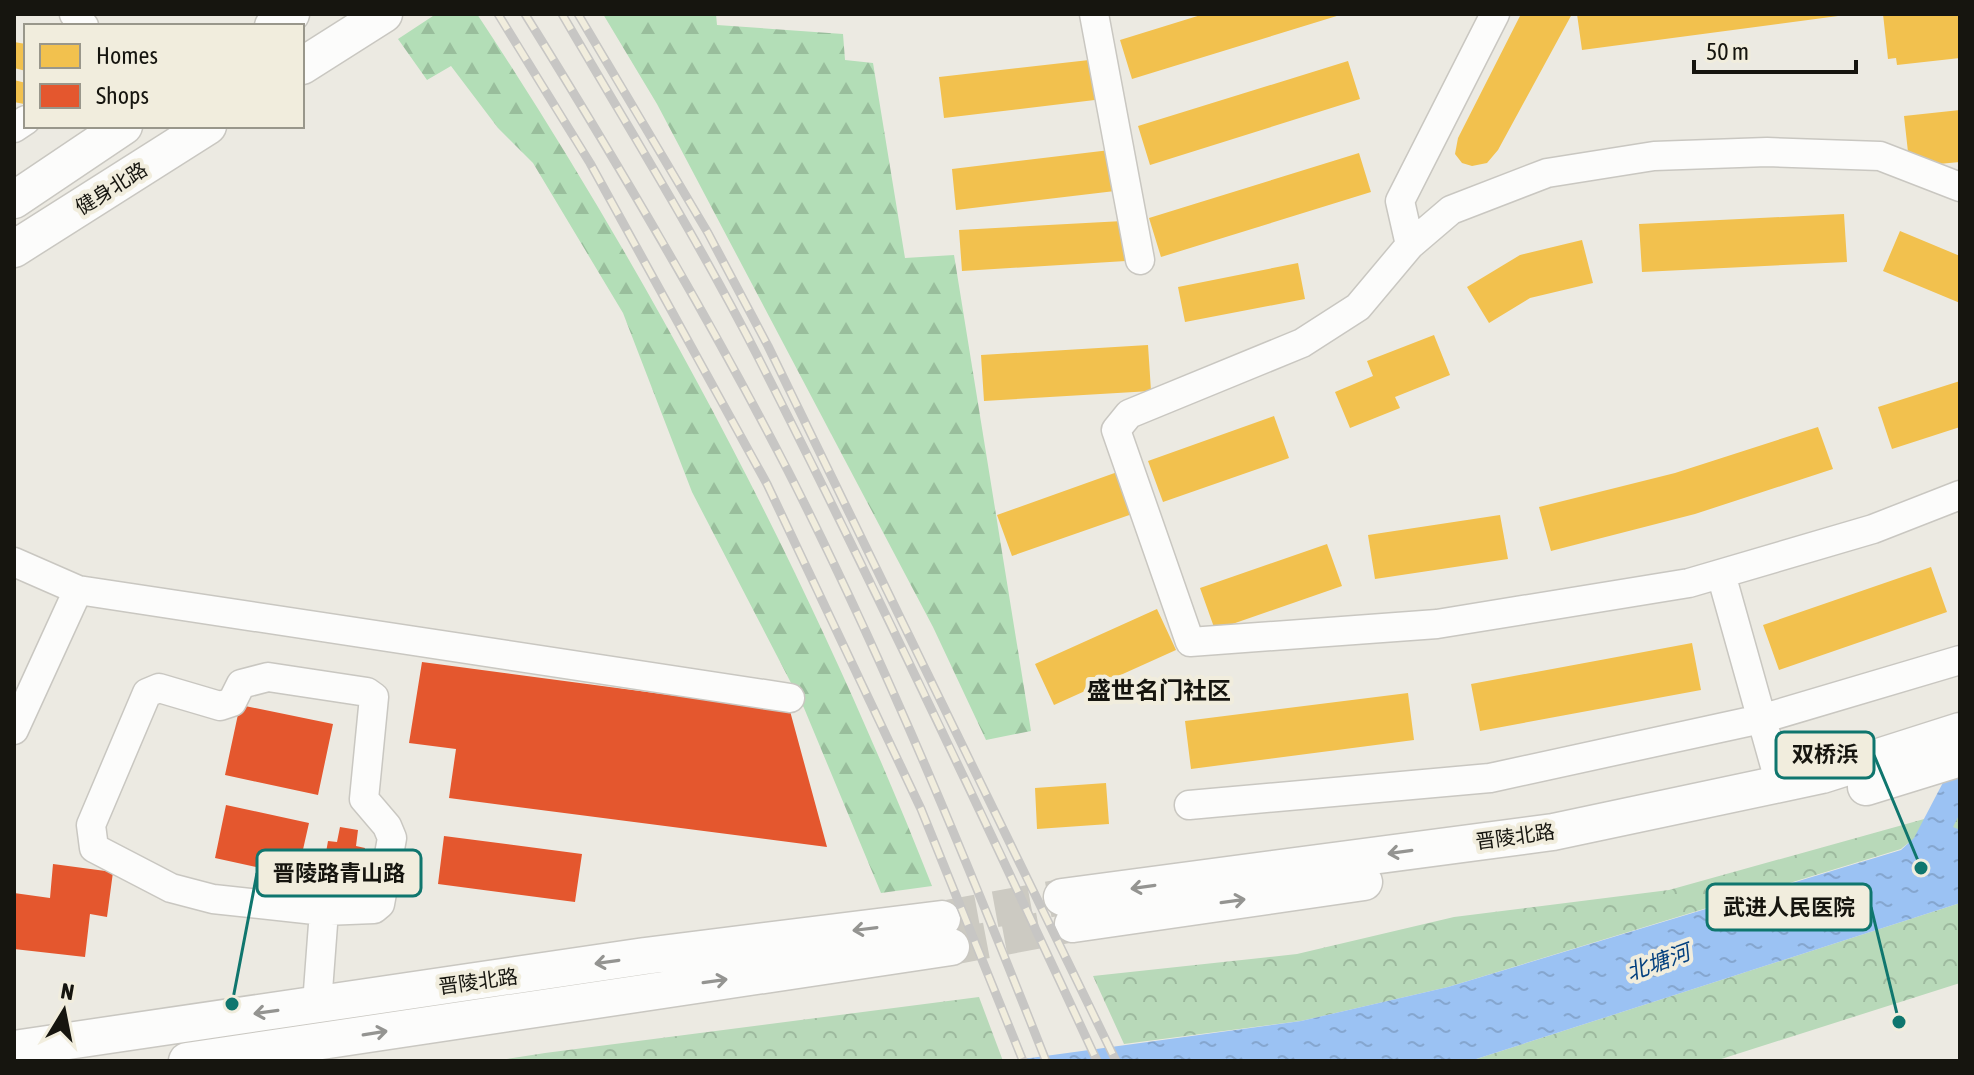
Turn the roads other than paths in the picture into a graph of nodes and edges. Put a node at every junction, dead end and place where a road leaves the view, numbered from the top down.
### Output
1 (347, 14) edge
2 (384, 14) edge
3 (1094, 14) edge
4 (1495, 14) edge
5 (304, 41) edge
6 (304, 65) edge
7 (121, 128) edge
8 (165, 128) edge
9 (205, 128) edge
10 (1960, 187) edge
11 (14, 200) edge
12 (14, 222) edge
13 (1410, 245) junction
14 (14, 249) edge
15 (1140, 260) dead end
16 (1960, 495) edge
17 (14, 562) edge
18 (1721, 574) junction
19 (78, 590) junction
20 (1960, 660) edge
21 (790, 698) dead end
22 (1761, 719) junction
23 (14, 730) edge
24 (1954, 742) edge
25 (1780, 784) junction
26 (1189, 805) dead end
27 (324, 911) junction
28 (317, 1004) junction
29 (14, 1049) edge
30 (187, 1061) edge

1 - 5 main road
2 - 6 main road
3 - 15 street
4 - 13 street
7 - 11 main road
8 - 12 main road, 健身北路
9 - 14 main road, 健身北路
10 - 13 street
13 - 18 street
16 - 18 street
17 - 19 street
18 - 22 street
19 - 21 street
19 - 23 street
20 - 22 street
22 - 25 street
22 - 26 street
24 - 25 main road, 晋陵北路
25 -> 24 main road, 晋陵北路
27 - 27 street
27 - 28 street
28 -> 29 main road, 晋陵北路
30 -> 28 main road, 晋陵北路

